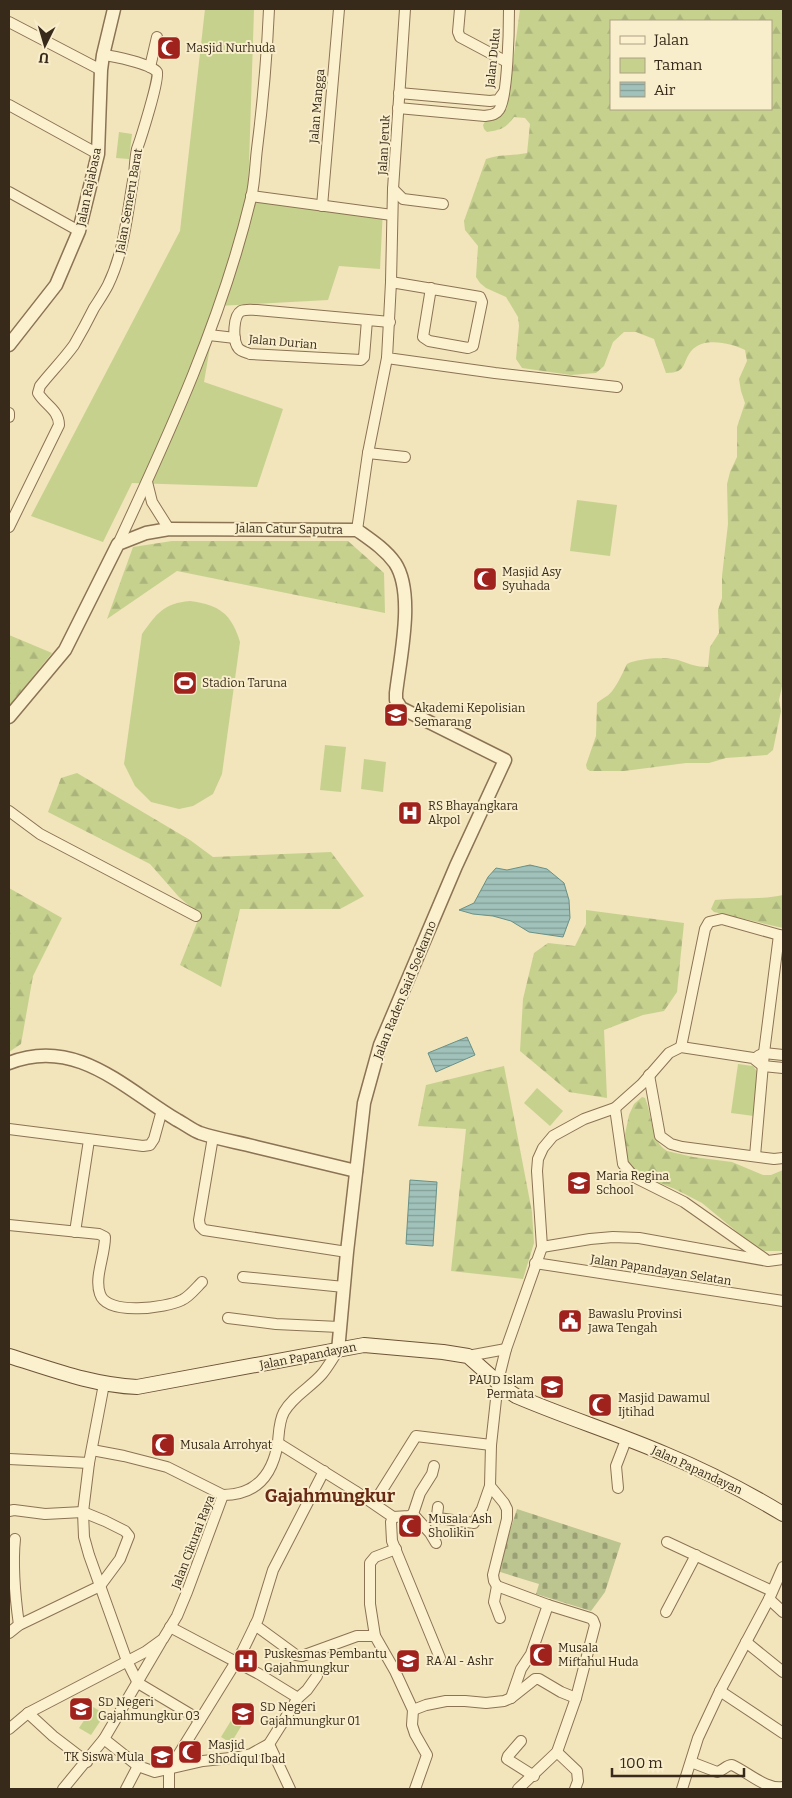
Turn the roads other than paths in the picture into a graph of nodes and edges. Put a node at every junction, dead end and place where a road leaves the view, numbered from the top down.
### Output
1 (114, 9) edge
2 (270, 9) edge
3 (339, 9) edge
4 (405, 9) edge
5 (460, 9) edge
6 (509, 9) edge
7 (9, 22) edge
8 (157, 37) dead end
9 (103, 54) junction
10 (507, 62) junction
11 (150, 67) junction
12 (102, 70) junction
13 (504, 91) junction
14 (399, 93) junction
15 (9, 105) edge
16 (398, 108) junction
17 (98, 154) junction
18 (393, 189) junction
19 (9, 192) edge
20 (251, 196) junction
21 (443, 204) dead end
22 (322, 206) junction
23 (392, 215) junction
24 (79, 231) junction
25 (391, 282) junction
26 (431, 288) junction
27 (367, 320) junction
28 (390, 322) junction
29 (209, 335) junction
30 (235, 338) junction
31 (9, 345) edge
32 (387, 358) junction
33 (617, 387) dead end
34 (9, 413) edge
35 (9, 418) edge
36 (368, 453) junction
37 (405, 457) dead end
38 (146, 482) junction
39 (9, 527) edge
40 (169, 529) junction
41 (357, 530) junction
42 (118, 544) junction
43 (9, 717) edge
44 (505, 760) joint
45 (9, 811) edge
46 (196, 916) dead end
47 (781, 936) edge
48 (681, 1047) junction
49 (764, 1053) junction
50 (783, 1054) edge
51 (752, 1058) junction
52 (9, 1063) edge
53 (763, 1066) junction
54 (783, 1068) edge
55 (649, 1075) junction
56 (615, 1108) junction
57 (162, 1110) junction
58 (9, 1129) edge
59 (213, 1137) junction
60 (89, 1140) junction
61 (755, 1156) junction
62 (783, 1158) edge
63 (356, 1171) junction
64 (9, 1225) edge
65 (75, 1232) junction
66 (542, 1247) junction
67 (347, 1252) junction
68 (783, 1259) edge
69 (768, 1261) junction
70 (535, 1263) junction
71 (243, 1277) dead end
72 (202, 1282) dead end
73 (344, 1287) junction
74 (783, 1301) edge
75 (228, 1318) dead end
76 (340, 1327) junction
77 (506, 1349) junction
78 (338, 1351) junction
79 (9, 1356) edge
80 (468, 1356) junction
81 (498, 1381) junction
82 (104, 1384) junction
83 (626, 1440) junction
84 (278, 1443) junction
85 (491, 1445) junction
86 (92, 1450) junction
87 (9, 1459) edge
88 (89, 1463) junction
89 (434, 1466) dead end
90 (324, 1471) junction
91 (490, 1486) junction
92 (618, 1488) dead end
93 (223, 1495) junction
94 (374, 1503) junction
95 (438, 1507) dead end
96 (9, 1511) edge
97 (83, 1512) junction
98 (412, 1514) junction
99 (783, 1514) edge
100 (393, 1517) junction
101 (15, 1539) dead end
102 (667, 1542) dead end
103 (436, 1543) dead end
104 (396, 1549) junction
105 (696, 1555) junction
106 (783, 1567) edge
107 (100, 1586) junction
108 (497, 1586) junction
109 (770, 1595) junction
110 (548, 1606) junction
111 (666, 1612) dead end
112 (783, 1612) edge
113 (500, 1618) dead end
114 (19, 1625) junction
115 (255, 1625) junction
116 (170, 1627) junction
117 (9, 1633) edge
118 (376, 1636) junction
119 (163, 1639) junction
120 (746, 1642) junction
121 (440, 1658) dead end
122 (127, 1661) junction
123 (236, 1662) junction
124 (783, 1672) edge
125 (317, 1676) dead end
126 (138, 1683) junction
127 (720, 1691) junction
128 (298, 1698) junction
129 (510, 1698) junction
130 (576, 1698) junction
131 (413, 1710) junction
132 (28, 1713) junction
133 (200, 1720) junction
134 (9, 1729) edge
135 (783, 1733) edge
136 (104, 1739) junction
137 (521, 1741) dead end
138 (269, 1744) junction
139 (558, 1752) junction
140 (87, 1762) junction
141 (691, 1762) junction
142 (138, 1766) junction
143 (169, 1770) junction
144 (534, 1776) junction
145 (783, 1787) edge
146 (63, 1789) edge
147 (126, 1789) edge
148 (169, 1789) edge
149 (290, 1789) edge
150 (415, 1789) edge
151 (518, 1789) edge
152 (576, 1789) edge
153 (682, 1789) edge

1 - 9 street, Jalan Rajabasa
2 - 20 street
3 - 22 street, Jalan Mangga
4 - 14 street, Jalan Jeruk
5 - 10 street
6 - 10 street, Jalan Duku
7 - 12 street
8 - 11 street
9 - 11 street
9 - 12 street, Jalan Rajabasa
10 - 13 street, Jalan Duku
11 - 39 street, Jalan Semeru Barat
12 - 17 street, Jalan Rajabasa
13 - 14 street, Jalan Duku
13 - 16 street
14 - 16 street, Jalan Jeruk
15 - 17 street
16 - 18 street, Jalan Jeruk
17 - 24 street, Jalan Rajabasa
18 - 21 street
18 - 23 street, Jalan Jeruk
19 - 24 street
20 - 22 street
20 - 29 street
22 - 23 street
23 - 25 street, Jalan Jeruk
24 - 31 street, Jalan Rajabasa
25 - 26 street
25 - 28 street, Jalan Jeruk
26 - 26 street
27 - 28 street, Jalan Durian
27 - 30 street, Jalan Durian
27 - 30 street, Jalan Durian
28 - 32 street, Jalan Jeruk
29 - 30 street
29 - 38 street
32 - 33 street
32 - 36 street, Jalan Jeruk
34 - 35 street
36 - 37 street
36 - 41 street, Jalan Jeruk
38 - 40 street
38 - 42 street
40 - 41 street, Jalan Catur Saputra
40 - 42 street, Jalan Catur Saputra
41 - 44 street, Jalan Catur Saputra
42 - 43 street
44 - 63 street, Jalan Raden Said Soekarno
45 - 46 street
47 - 48 street
47 - 49 street
48 - 51 street
48 - 55 street
49 - 50 street
49 - 51 street
49 - 53 street
51 - 53 street
52 - 57 street
53 - 54 street
53 - 61 street
55 - 56 street
55 - 61 street
56 - 66 street
56 - 69 street
57 - 59 street
57 - 60 street
58 - 60 street
59 - 63 street
59 - 67 street
60 - 65 street
61 - 62 street
63 - 67 street, Jalan Raden Said Soekarno
64 - 65 street
65 - 72 street
66 - 69 street
66 - 70 street
67 - 73 street, Jalan Raden Said Soekarno
68 - 69 street
70 - 74 street, Jalan Papandayan Selatan
70 - 77 street
71 - 73 street
73 - 76 street, Jalan Raden Said Soekarno
75 - 76 street
76 - 78 street, Jalan Raden Said Soekarno
77 - 80 street
77 - 81 street
78 - 80 main road, Jalan Papandayan
78 - 82 main road, Jalan Papandayan
78 - 84 street, Jalan Cikurai Raya
79 - 82 main road, Jalan Papandayan
80 - 81 main road, Jalan Papandayan
81 - 83 main road, Jalan Papandayan
81 - 85 street
82 - 86 street
83 - 92 street
83 - 99 main road, Jalan Papandayan
84 - 90 street
84 - 93 street, Jalan Cikurai Raya
85 - 91 street
85 - 94 street
86 - 88 street
86 - 93 street
87 - 88 street
88 - 97 street
89 - 98 street
90 - 94 street
90 - 115 street
91 - 95 street
91 - 108 street
93 - 116 street, Jalan Cikurai Raya
94 - 100 street
96 - 97 street
97 - 107 street
97 - 107 street
98 - 100 street
98 - 103 street
100 - 104 street
101 - 114 street
102 - 105 street
104 - 118 street
104 - 121 street
105 - 109 street
105 - 111 street
106 - 109 street
107 - 114 street
107 - 122 street
108 - 110 street
108 - 113 street
109 - 112 street
109 - 120 street
110 - 129 street
110 - 130 street
114 - 117 street
115 - 118 street
115 - 123 street
116 - 119 street, Jalan Cikurai Raya
116 - 123 street
118 - 131 street
119 - 122 street, Jalan Cikurai Raya
119 - 126 street, Jalan Cikurai Raya
120 - 124 street
120 - 127 street
122 - 126 street
122 - 132 street, Jalan Cikurai Raya
123 - 128 street
123 - 133 street
125 - 128 street
126 - 133 street
126 - 136 street, Jalan Cikurai Raya
127 - 135 street
127 - 141 street
128 - 138 street
129 - 130 street
129 - 131 street
130 - 139 street
131 - 150 street
132 - 134 street, Jalan Cikurai Raya
132 - 140 street
133 - 143 street
136 - 140 street, Jalan Cikurai Raya
136 - 142 street
137 - 144 street
138 - 143 street
138 - 149 street
139 - 144 street
139 - 152 street
140 - 146 street, Jalan Cikurai Raya
141 - 145 street
141 - 153 street
142 - 143 street
142 - 147 street
143 - 148 street
144 - 151 street

